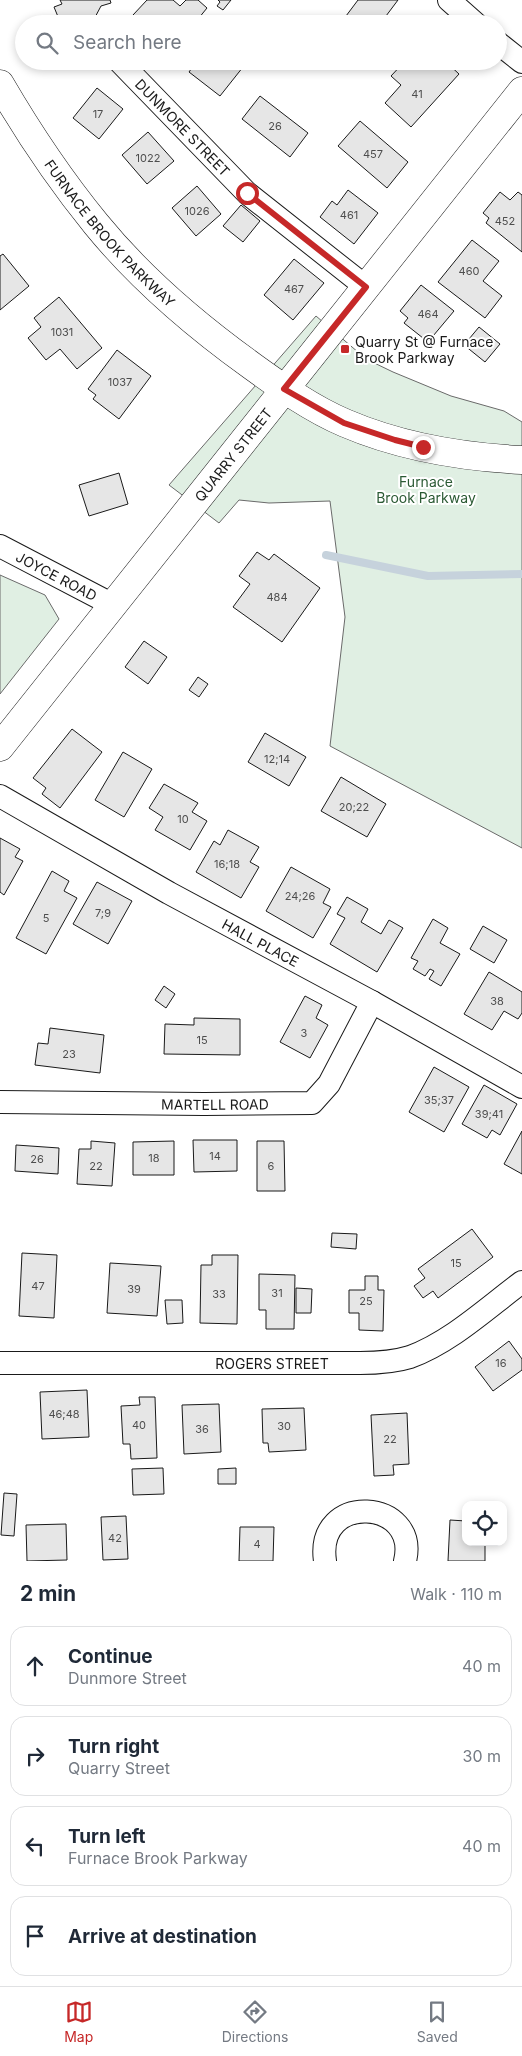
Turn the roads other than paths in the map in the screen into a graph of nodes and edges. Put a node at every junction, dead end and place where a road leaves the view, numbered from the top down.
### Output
1 (449, 0) edge
2 (466, 15) edge
3 (507, 50) edge
4 (522, 62) edge
5 (128, 70) edge
6 (0, 84) edge
7 (522, 91) edge
8 (366, 287) junction
9 (284, 389) junction
10 (522, 460) edge
11 (0, 546) edge
12 (113, 604) junction
13 (0, 747) edge
14 (0, 796) edge
15 (372, 1002) junction
16 (522, 1087) edge
17 (0, 1102) edge
18 (522, 1282) edge
19 (0, 1363) edge
20 (325, 1561) edge
21 (405, 1561) edge

1 - 2 street
3 - 4 street
5 - 8 street, DUNMORE STREET
6 - 9 main road, FURNACE BROOK PARKWAY
7 - 8 main road, QUARRY STREET
8 - 9 main road, QUARRY STREET
9 - 10 main road, FURNACE BROOK PARKWAY
9 - 12 main road, QUARRY STREET
11 - 12 street, JOYCE ROAD
12 - 13 main road, QUARRY STREET
14 - 15 street, HALL PLACE
15 - 16 street, HALL PLACE
15 - 17 street, MARTELL ROAD
18 - 19 street, ROGERS STREET
20 - 21 street

